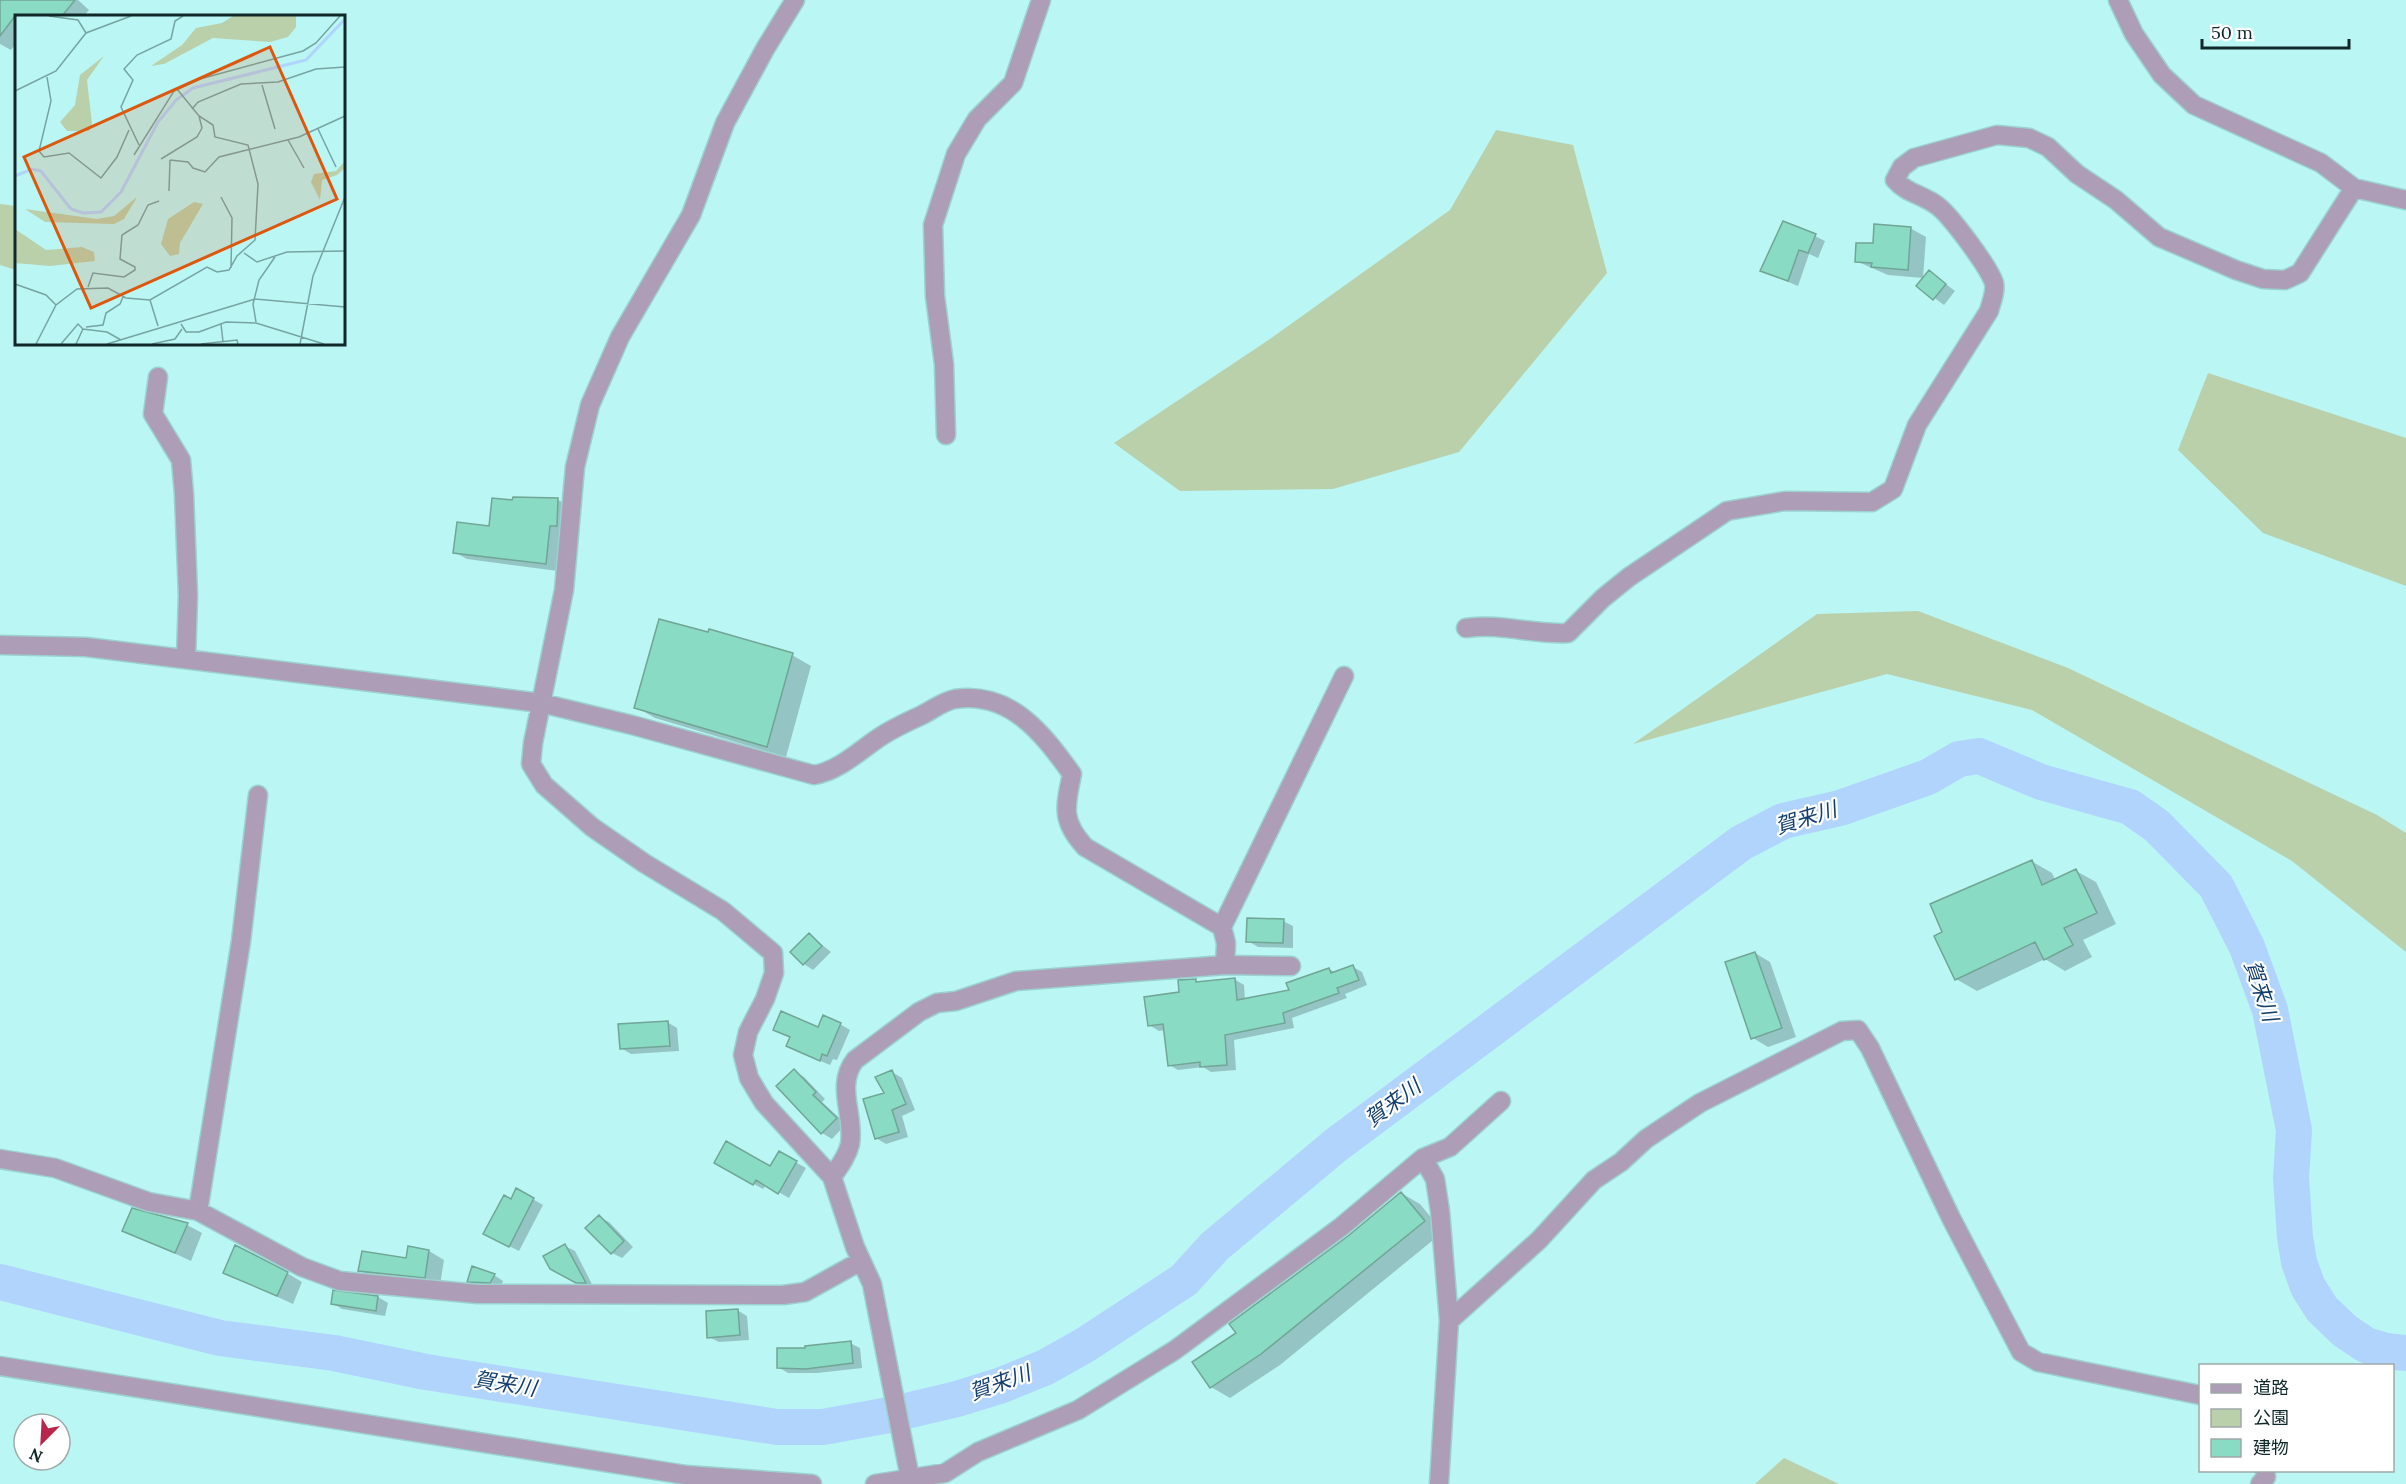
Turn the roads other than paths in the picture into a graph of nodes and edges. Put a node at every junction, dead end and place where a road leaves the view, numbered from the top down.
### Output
1 (795, 0) edge
2 (1041, 0) edge
3 (2118, 0) edge
4 (2354, 188) junction
5 (2406, 200) edge
6 (158, 376) dead end
7 (946, 435) dead end
8 (1466, 628) dead end
9 (0, 645) edge
10 (186, 659) junction
11 (1344, 676) dead end
12 (540, 703) junction
13 (258, 795) dead end
14 (1222, 927) junction
15 (1225, 965) junction
16 (1291, 966) dead end
17 (1501, 1101) dead end
18 (1423, 1158) junction
19 (0, 1160) edge
20 (832, 1177) junction
21 (198, 1212) junction
22 (861, 1261) junction
23 (1449, 1321) junction
24 (0, 1366) edge
25 (2199, 1395) edge
26 (910, 1478) junction
27 (812, 1484) edge
28 (875, 1484) edge
29 (1439, 1484) edge

1 - 12 street
2 - 7 street
3 - 4 street
4 - 5 street
4 - 8 street
6 - 10 street
9 - 10 street
10 - 12 street
11 - 14 street
12 - 14 street
12 - 20 street
13 - 21 street
14 - 15 street
15 - 16 street
15 - 20 street
17 - 18 street
18 - 23 street
18 - 26 street
19 - 21 street
20 - 22 street
21 - 22 street
22 - 26 street
23 - 25 street
23 - 29 street
24 - 27 street
26 - 28 street

